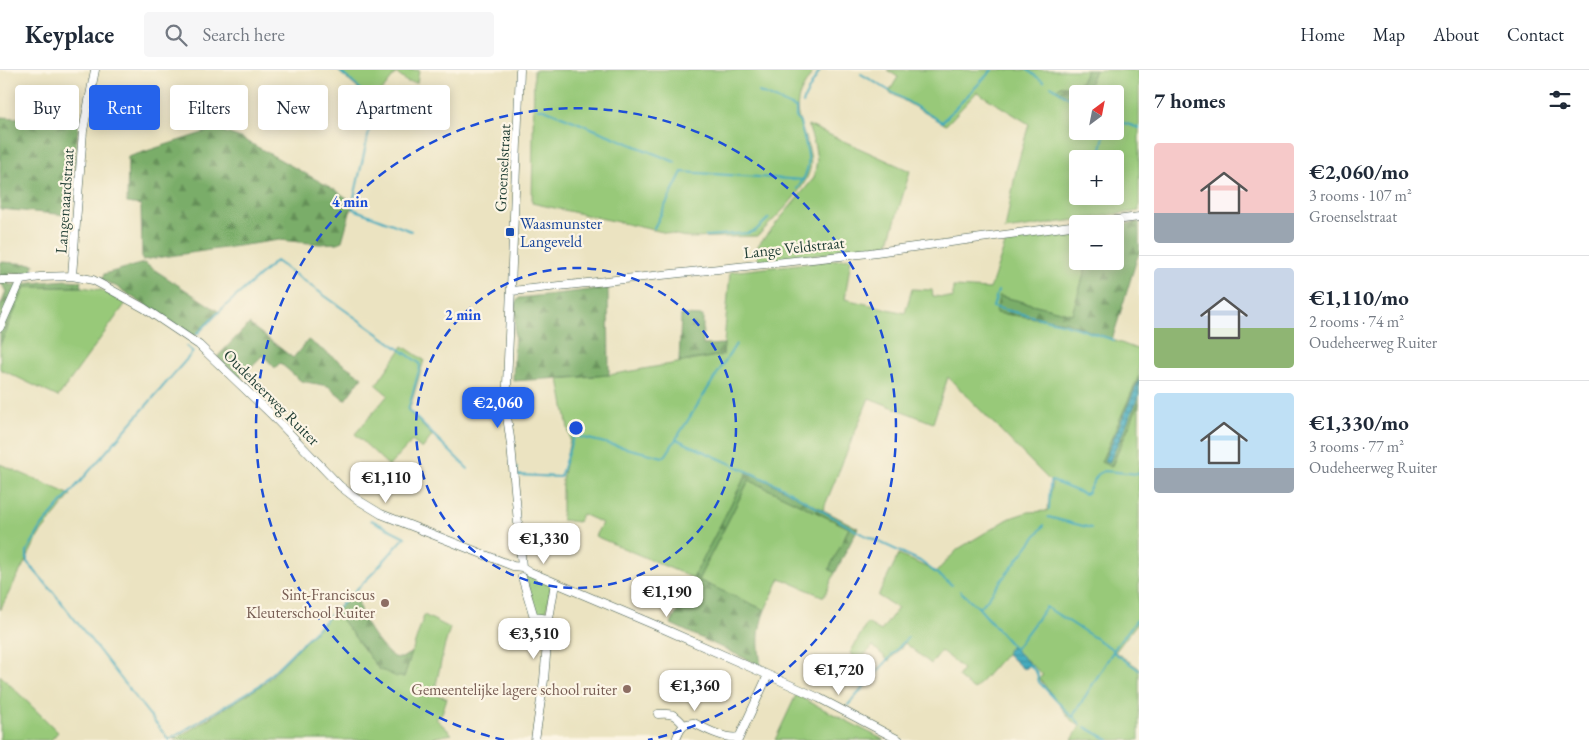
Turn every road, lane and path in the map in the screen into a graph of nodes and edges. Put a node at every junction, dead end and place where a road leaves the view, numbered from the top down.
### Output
1 (95, 70) edge
2 (520, 70) edge
3 (1139, 217) edge
4 (1124, 219) edge
5 (1069, 226) edge
6 (72, 276) junction
7 (0, 280) edge
8 (21, 280) junction
9 (512, 291) junction
10 (0, 328) edge
11 (522, 567) junction
12 (522, 577) dead end
13 (556, 583) junction
14 (549, 619) junction
15 (768, 675) junction
16 (658, 714) dead end
17 (684, 726) junction
18 (739, 738) edge
19 (535, 740) edge
20 (676, 740) edge
21 (899, 740) edge

1 - 6 street, Langenaardstraat
2 - 9 street, Groenselstraat
3 - 4 street
5 - 9 street, Lange Veldstraat
6 - 8 street, Oudeheerweg Ruiter
6 - 11 street, Oudeheerweg Ruiter
7 - 8 street, Oudeheerweg Ruiter
8 - 10 street
9 - 11 street, Groenselstraat
11 - 13 street, Oudeheerweg Ruiter
12 - 14 street
13 - 14 street
13 - 15 street, Oudeheerweg Ruiter
14 - 19 street
15 - 18 street
15 - 21 street, Oudeheerweg Ruiter
16 - 17 street
17 - 18 street
17 - 20 street

